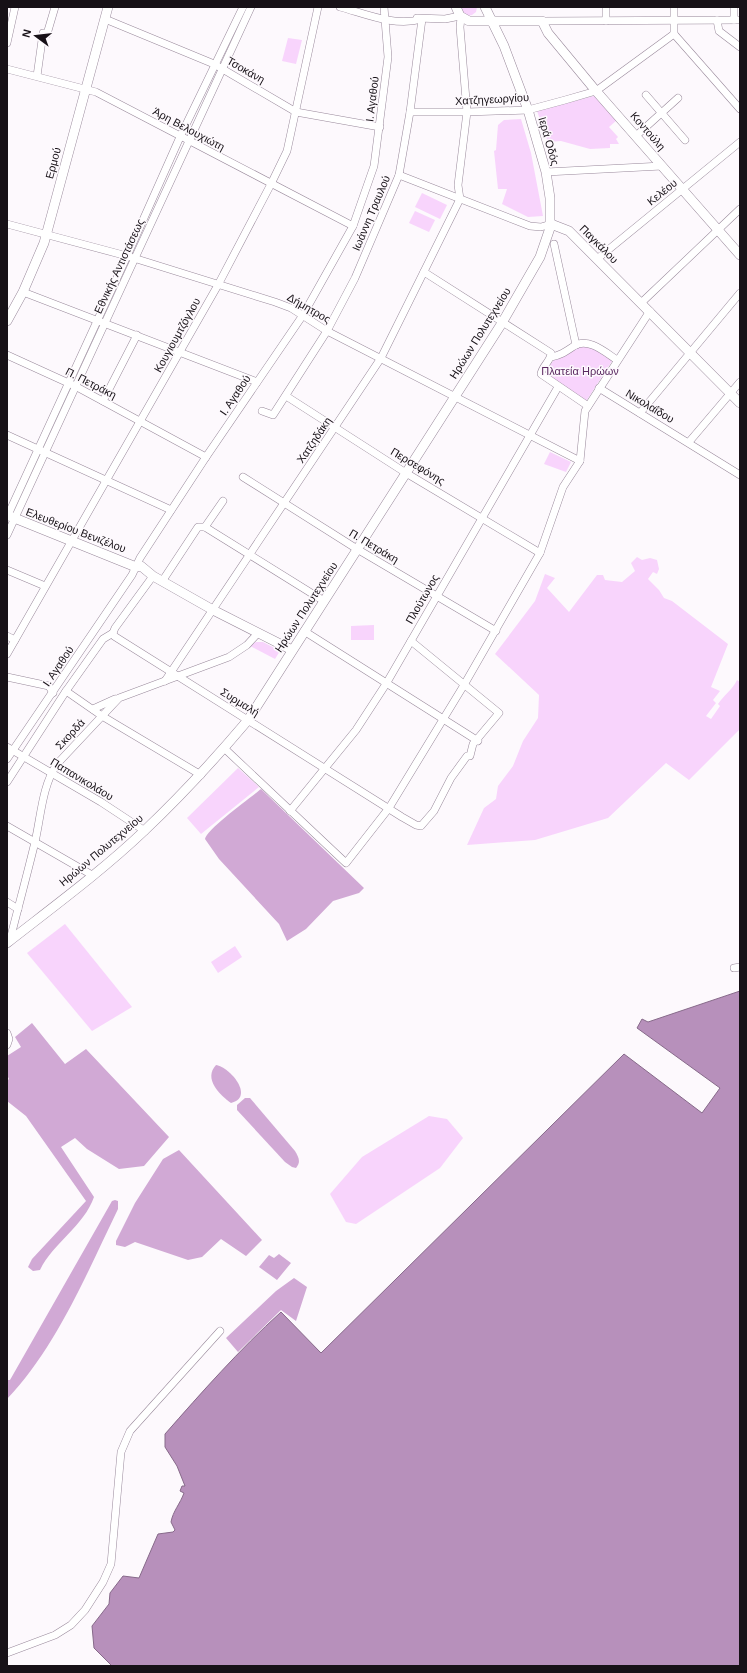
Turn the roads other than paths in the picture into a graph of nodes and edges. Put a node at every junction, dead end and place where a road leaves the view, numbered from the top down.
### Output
1 (15, 7) edge
2 (55, 7) edge
3 (108, 7) edge
4 (243, 7) edge
5 (251, 7) edge
6 (318, 7) edge
7 (340, 7) edge
8 (384, 7) edge
9 (456, 7) edge
10 (484, 7) edge
11 (606, 7) edge
12 (674, 7) edge
13 (734, 7) edge
14 (461, 17) junction
15 (105, 19) junction
16 (385, 19) junction
17 (422, 19) junction
18 (482, 20) junction
19 (717, 20) junction
20 (737, 20) edge
21 (542, 21) junction
22 (606, 21) junction
23 (674, 21) junction
24 (674, 34) junction
25 (7, 43) edge
26 (740, 47) edge
27 (214, 64) junction
28 (222, 68) junction
29 (7, 69) edge
30 (37, 76) junction
31 (86, 89) junction
32 (596, 91) junction
33 (646, 96) dead end
34 (678, 98) dead end
35 (740, 109) edge
36 (528, 110) junction
37 (296, 112) junction
38 (410, 112) junction
39 (467, 112) junction
40 (662, 113) junction
41 (380, 126) junction
42 (637, 135) junction
43 (180, 137) junction
44 (684, 140) dead end
45 (189, 141) junction
46 (740, 142) edge
47 (662, 166) junction
48 (546, 172) junction
49 (399, 175) junction
50 (271, 184) junction
51 (682, 190) junction
52 (460, 199) junction
53 (740, 209) edge
54 (7, 224) edge
55 (551, 224) junction
56 (353, 226) junction
57 (718, 230) junction
58 (47, 235) junction
59 (554, 244) dead end
60 (740, 254) edge
61 (127, 256) junction
62 (136, 258) junction
63 (597, 259) junction
64 (424, 272) junction
65 (218, 285) junction
66 (23, 292) junction
67 (740, 293) edge
68 (642, 303) junction
69 (650, 311) junction
70 (303, 316) junction
71 (7, 320) edge
72 (97, 321) junction
73 (502, 323) junction
74 (105, 324) junction
75 (327, 331) junction
76 (137, 336) junction
77 (576, 345) junction
78 (180, 352) junction
79 (690, 353) junction
80 (7, 355) edge
81 (551, 357) junction
82 (381, 358) junction
83 (617, 360) junction
84 (257, 382) junction
85 (740, 382) edge
86 (72, 385) junction
87 (558, 387) junction
88 (599, 388) junction
89 (730, 394) junction
90 (286, 396) junction
91 (454, 396) junction
92 (103, 401) junction
93 (740, 403) edge
94 (588, 406) junction
95 (262, 411) dead end
96 (640, 413) junction
97 (141, 422) junction
98 (335, 428) junction
99 (7, 435) edge
100 (531, 437) junction
101 (689, 442) junction
102 (42, 451) junction
103 (206, 457) junction
104 (580, 461) junction
105 (406, 473) junction
106 (740, 475) edge
107 (243, 477) dead end
108 (107, 481) junction
109 (223, 501) dead end
110 (284, 503) junction
111 (171, 510) junction
112 (9, 517) edge
113 (483, 519) junction
114 (205, 527) junction
115 (7, 535) edge
116 (72, 541) junction
117 (358, 549) junction
118 (540, 553) junction
119 (249, 554) junction
120 (136, 567) junction
121 (7, 570) edge
122 (153, 576) junction
123 (163, 580) junction
124 (45, 586) junction
125 (436, 596) junction
126 (324, 601) junction
127 (213, 610) junction
128 (304, 631) junction
129 (496, 632) junction
130 (113, 633) junction
131 (258, 633) junction
132 (7, 636) edge
133 (15, 640) junction
134 (411, 641) junction
135 (292, 650) junction
136 (7, 654) edge
137 (175, 674) junction
138 (7, 676) edge
139 (386, 684) junction
140 (464, 685) junction
141 (66, 692) junction
142 (53, 693) junction
143 (119, 698) junction
144 (93, 709) junction
145 (102, 716) junction
146 (248, 720) junction
147 (442, 720) junction
148 (478, 741) junction
149 (224, 748) junction
150 (10, 749) edge
151 (23, 758) junction
152 (7, 759) edge
153 (325, 769) junction
154 (51, 773) junction
155 (201, 775) junction
156 (7, 782) edge
157 (388, 808) junction
158 (290, 811) junction
159 (7, 826) edge
160 (144, 831) junction
161 (35, 842) junction
162 (92, 875) junction
163 (7, 902) edge
164 (18, 909) junction
165 (8, 942) edge
166 (7, 1033) edge
167 (7, 1045) edge
168 (220, 1331) dead end
169 (7, 1653) edge

1 - 25 street
2 - 30 street
3 - 15 main road, Ερμού
4 - 27 street, Εθνικής Αντιστάσεως
5 - 28 street, Εθνικής Αντιστάσεως
6 - 37 street, Κουγιουμτζόγλου
7 - 16 street
8 - 16 street, Ι. Αγαθού
9 - 14 main road
10 - 18 main road, Ιερά Οδός
10 - 18 main road, Ιερά Οδός
11 - 22 street
12 - 23 street
13 - 20 street
14 - 17 street
14 - 18 main road
14 - 39 street
15 - 27 street, Τσοκάνη
15 - 31 main road, Ερμού
16 - 17 street
16 - 41 street, Ι. Αγαθού
17 - 38 street, Ιωάννη Τραυλού
18 - 21 main road
18 - 36 main road, Ιερά Οδός
19 - 20 street
19 - 23 street
19 - 26 street
21 - 22 street
21 - 32 main road, Κοντούλη
22 - 23 street
23 - 24 street
24 - 32 street, Χατζηγεωργίου
24 - 35 street
27 - 28 street, Τσοκάνη
27 - 43 street, Εθνικής Αντιστάσεως
28 - 37 street, Τσοκάνη
28 - 45 street, Εθνικής Αντιστάσεως
29 - 30 street, Άρη Βελουχιώτη
30 - 31 street, Άρη Βελουχιώτη
31 - 43 street, Άρη Βελουχιώτη
31 - 58 main road, Ερμού
32 - 36 street, Χατζηγεωργίου
32 - 42 main road, Κοντούλη
33 - 40 street
34 - 40 street
36 - 39 street, Χατζηγεωργίου
36 - 48 main road, Ιερά Οδός
37 - 41 street, Τσοκάνη
37 - 50 street, Κουγιουμτζόγλου
38 - 39 street, Χατζηγεωργίου
38 - 49 street, Ιωάννη Τραυλού
39 - 52 street
40 - 42 street
40 - 44 street
41 - 56 street, Ι. Αγαθού
42 - 47 main road, Κοντούλη
43 - 45 street, Άρη Βελουχιώτη
43 - 61 street, Εθνικής Αντιστάσεως
45 - 50 street, Άρη Βελουχιώτη
45 - 62 street, Εθνικής Αντιστάσεως
46 - 51 street, Κελέου
47 - 48 street
47 - 51 main road, Κοντούλη
48 - 55 main road, Ιερά Οδός
49 - 52 street, Παγκάλου
49 - 75 street, Ιωάννη Τραυλού
50 - 56 street, Άρη Βελουχιώτη
50 - 65 street, Κουγιουμτζόγλου
51 - 57 main road, Κοντούλη
51 - 63 street, Κελέου
52 - 55 street, Παγκάλου
52 - 64 street, Χατζηδάκη
53 - 57 street
54 - 58 street, Δήμητρος
55 - 63 main road, Παγκάλου
55 - 73 main road, Ηρώων Πολυτεχνείου
56 - 70 street, Ι. Αγαθού
57 - 60 main road, Κοντούλη
57 - 68 street
58 - 61 street, Δήμητρος
58 - 66 main road, Ερμού
59 - 77 street
61 - 62 street, Δήμητρος
61 - 72 street, Εθνικής Αντιστάσεως
62 - 65 street, Δήμητρος
62 - 74 street, Εθνικής Αντιστάσεως
63 - 68 main road, Παγκάλου
64 - 73 street
64 - 82 street, Χατζηδάκη
65 - 70 street, Δήμητρος
65 - 78 street, Κουγιουμτζόγλου
66 - 71 main road, Ερμού
66 - 72 street
67 - 79 street
68 - 69 main road, Παγκάλου
69 - 79 main road, Παγκάλου
69 - 83 street
70 - 75 street, Δήμητρος
70 - 84 street, Ι. Αγαθού
72 - 74 street
72 - 86 street, Εθνικής Αντιστάσεως
73 - 81 street
73 - 91 main road, Ηρώων Πολυτεχνείου
74 - 76 street
74 - 86 street, Εθνικής Αντιστάσεως
75 - 82 street, Δήμητρος
75 - 90 street, Ιωάννη Τραυλού
76 - 78 street
76 - 92 street
77 - 81 street
77 - 83 street
78 - 84 street
78 - 97 street, Κουγιουμτζόγλου
79 - 89 main road, Παγκάλου
79 - 96 street
80 - 86 street, Π. Πετράκη
81 - 87 street
82 - 91 street, Δήμητρος
82 - 98 street, Χατζηδάκη
83 - 88 street
84 - 103 street, Ι. Αγαθού
85 - 89 street
86 - 92 street, Π. Πετράκη
86 - 102 street, Εθνικής Αντιστάσεως
87 - 94 street
87 - 100 street, Πλούτωνος
88 - 94 street
88 - 96 street, Νικολαΐδου
89 - 93 main road, Παγκάλου
89 - 101 street
90 - 95 street, Ιωάννη Τραυλού
90 - 98 street, Περσεφόνης
91 - 100 street, Δήμητρος
91 - 105 main road, Ηρώων Πολυτεχνείου
92 - 97 street, Π. Πετράκη
94 - 104 street
96 - 101 street, Νικολαΐδου
97 - 103 street, Π. Πετράκη
97 - 108 street, Κουγιουμτζόγλου
98 - 105 street, Περσεφόνης
98 - 110 street, Χατζηδάκη
99 - 102 street
100 - 104 street, Δήμητρος
100 - 113 street, Πλούτωνος
101 - 106 street, Νικολαΐδου
102 - 108 street
102 - 112 street, Εθνικής Αντιστάσεως
103 - 111 street, Ι. Αγαθού
104 - 118 street
105 - 113 street, Περσεφόνης
105 - 117 main road, Ηρώων Πολυτεχνείου
107 - 110 street, Π. Πετράκη
108 - 111 street
108 - 116 street, Κουγιουμτζόγλου
109 - 114 street
110 - 117 street, Π. Πετράκη
110 - 119 street, Χατζηδάκη
111 - 120 street, Ι. Αγαθού
112 - 115 street, Εθνικής Αντιστάσεως
112 - 116 main road, Ελευθερίου Βενιζέλου
113 - 118 street, Περσεφόνης
113 - 125 street, Πλούτωνος
114 - 119 street
114 - 123 street
116 - 120 main road, Ελευθερίου Βενιζέλου
116 - 124 street, Κουγιουμτζόγλου
117 - 125 street, Π. Πετράκη
117 - 126 main road, Ηρώων Πολυτεχνείου
118 - 129 street
119 - 126 street
119 - 127 street, Χατζηδάκη
120 - 122 main road, Ελευθερίου Βενιζέλου
120 - 142 street, Ι. Αγαθού
121 - 124 street
122 - 123 main road
122 - 130 street
123 - 127 main road
124 - 133 street, Κουγιουμτζόγλου
125 - 129 street, Π. Πετράκη
125 - 134 street, Πλούτωνος
126 - 128 main road, Ηρώων Πολυτεχνείου
127 - 131 main road
127 - 137 street, Χατζηδάκη
128 - 135 main road, Ηρώων Πολυτεχνείου
128 - 139 street
129 - 140 street
130 - 137 street, Συρμαλή
130 - 141 street
131 - 135 main road
131 - 137 street, Σκορδά
132 - 133 street
133 - 136 street, Κουγιουμτζόγλου
134 - 139 street, Πλούτωνος
134 - 140 street
135 - 146 main road, Ηρώων Πολυτεχνείου
137 - 143 street, Σκορδά
137 - 146 street, Συρμαλή
138 - 142 street
139 - 147 street
139 - 153 street, Πλούτωνος
140 - 147 street
140 - 148 street
141 - 144 street
141 - 151 street
142 - 150 street, Ι. Αγαθού
143 - 144 street
143 - 145 street, Σκορδά
144 - 145 street
145 - 154 street, Σκορδά
145 - 155 street
146 - 149 main road, Ηρώων Πολυτεχνείου
146 - 153 street, Συρμαλή
147 - 148 street
147 - 157 street
148 - 157 street, Συρμαλή
149 - 155 main road, Ηρώων Πολυτεχνείου
149 - 158 street
150 - 151 street, Παπανικολάου
150 - 152 street, Ι. Αγαθού
151 - 154 street, Παπανικολάου
151 - 156 street
153 - 157 street, Συρμαλή
153 - 158 street, Πλούτωνος
154 - 160 street, Παπανικολάου
154 - 161 street, Σκορδά
155 - 160 main road, Ηρώων Πολυτεχνείου
157 - 158 street
159 - 161 street
160 - 162 main road, Ηρώων Πολυτεχνείου
161 - 162 street
161 - 164 street, Σκορδά
162 - 165 main road, Ηρώων Πολυτεχνείου
163 - 164 street
164 - 165 street, Σκορδά
166 - 167 street
168 - 169 street

